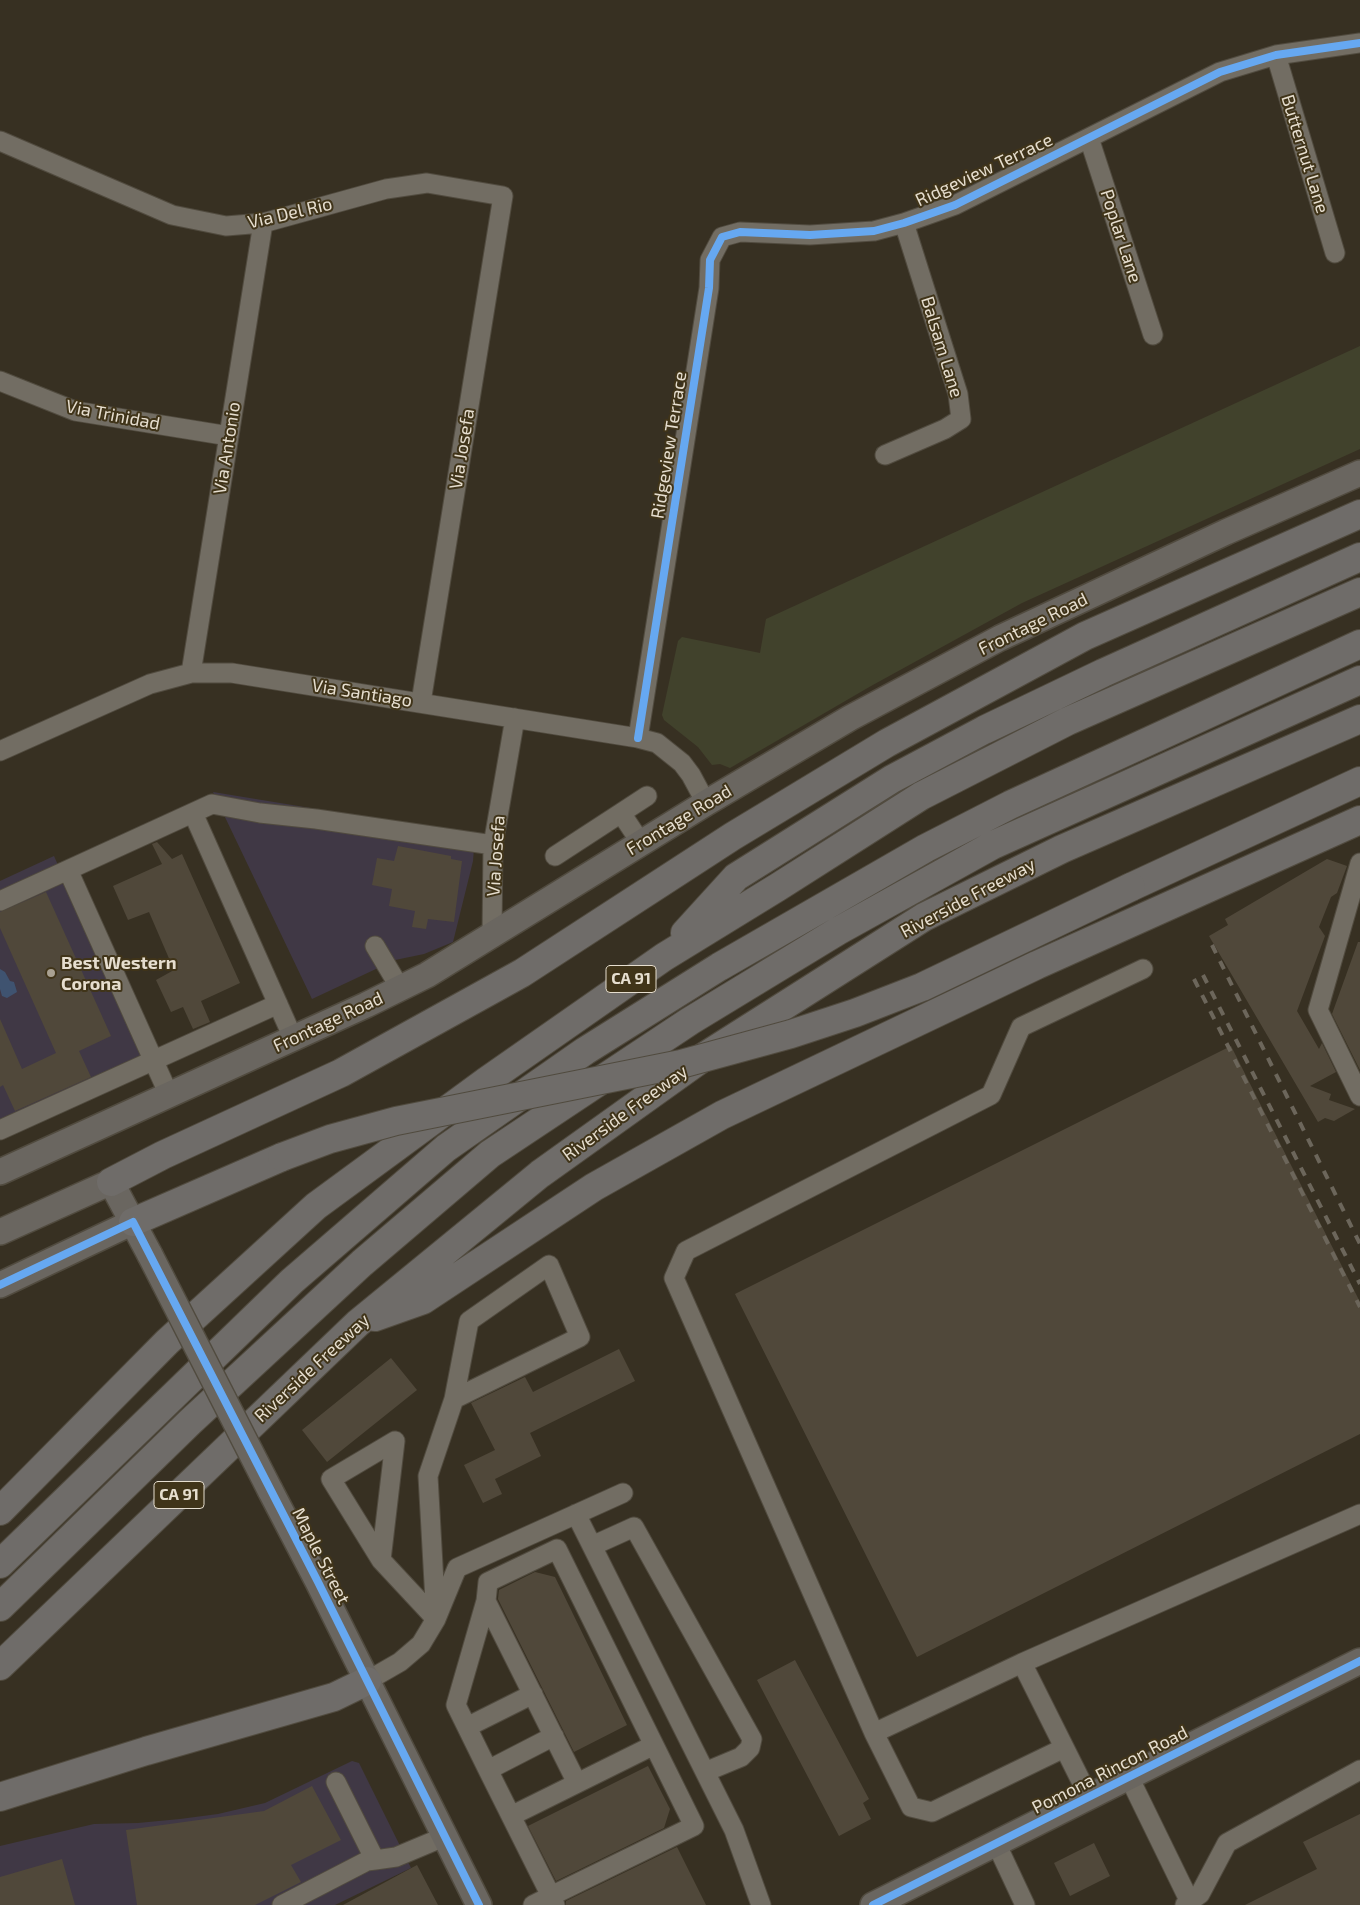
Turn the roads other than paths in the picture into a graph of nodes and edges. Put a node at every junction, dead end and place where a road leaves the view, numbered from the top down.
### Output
1 (1360, 43) edge
2 (1276, 55) junction
3 (1089, 138) junction
4 (0, 141) edge
5 (503, 196) joint
6 (263, 223) junction
7 (904, 223) junction
8 (1335, 253) dead end
9 (1153, 335) dead end
10 (0, 381) edge
11 (229, 436) junction
12 (885, 455) dead end
13 (1360, 473) edge
14 (1360, 514) edge
15 (1360, 557) edge
16 (1360, 592) edge
17 (1360, 644) edge
18 (191, 673) junction
19 (1360, 680) edge
20 (421, 702) junction
21 (515, 718) junction
22 (1360, 719) edge
23 (638, 738) junction
24 (0, 751) edge
25 (1360, 781) edge
26 (647, 796) dead end
27 (706, 803) junction
28 (193, 813) junction
29 (621, 814) junction
30 (1360, 820) edge
31 (640, 843) junction
32 (493, 845) junction
33 (555, 856) dead end
34 (1360, 863) edge
35 (68, 870) junction
36 (0, 901) edge
37 (492, 936) junction
38 (375, 946) dead end
39 (664, 957) junction
40 (1143, 969) dead end
41 (400, 988) junction
42 (278, 1004) junction
43 (293, 1038) junction
44 (154, 1062) junction
45 (168, 1095) junction
46 (1360, 1096) edge
47 (0, 1130) edge
48 (0, 1172) edge
49 (111, 1182) junction
50 (133, 1222) junction
51 (0, 1232) edge
52 (0, 1285) edge
53 (358, 1323) junction
54 (454, 1399) junction
55 (622, 1493) dead end
56 (0, 1511) edge
57 (576, 1514) junction
58 (1360, 1514) edge
59 (592, 1546) junction
60 (380, 1560) junction
61 (0, 1564) edge
62 (486, 1601) junction
63 (0, 1607) edge
64 (436, 1619) junction
65 (1360, 1661) edge
66 (1022, 1663) junction
67 (0, 1666) edge
68 (367, 1681) junction
69 (532, 1694) junction
70 (467, 1728) junction
71 (874, 1733) junction
72 (554, 1736) junction
73 (654, 1745) junction
74 (1064, 1748) junction
75 (488, 1770) junction
76 (1360, 1770) edge
77 (705, 1772) junction
78 (1128, 1777) junction
79 (336, 1782) dead end
80 (577, 1783) junction
81 (0, 1797) edge
82 (1089, 1797) junction
83 (511, 1816) junction
84 (446, 1836) junction
85 (996, 1843) junction
86 (375, 1860) junction
87 (553, 1900) edge
88 (1187, 1903) edge
89 (282, 1905) edge
90 (479, 1905) edge
91 (533, 1905) edge
92 (761, 1905) edge
93 (873, 1905) edge
94 (1025, 1905) edge

1 - 2 street, Ridgeview Terrace
2 - 3 street, Ridgeview Terrace
2 - 8 street, Butternut Lane
3 - 7 street, Ridgeview Terrace
3 - 9 street, Poplar Lane
4 - 6 street, Via Del Rio
5 - 6 street, Via Del Rio
5 - 20 street, Via Josefa
6 - 11 street, Via Antonio
7 - 12 street, Balsam Lane
7 - 23 street, Ridgeview Terrace
10 - 11 street, Via Trinidad
11 - 18 street, Via Antonio
13 - 27 main road, Frontage Road
14 - 49 highway
15 - 39 highway
16 - 39 highway, CA 91
17 - 61 highway
18 - 20 street, Via Santiago
18 - 24 street, Via Santiago
19 - 63 highway
20 - 21 street, Via Santiago
21 - 23 street, Via Santiago
21 - 32 street, Via Josefa
22 - 53 highway, Riverside Freeway / CA 91
23 - 27 street, Via Santiago
25 - 50 highway, bridge
26 - 29 street
27 - 31 main road, Frontage Road
28 - 32 street
28 - 35 street
28 - 42 street
29 - 31 street
29 - 33 street
30 - 53 highway
31 - 37 main road, Frontage Road
32 - 37 street, Via Josefa
34 - 46 street
35 - 36 street
35 - 44 street
37 - 41 main road, Frontage Road
38 - 41 street
39 - 56 highway, CA 91
40 - 71 street
41 - 43 main road, Frontage Road
42 - 43 street
42 - 44 street
43 - 45 main road, Frontage Road
44 - 45 street
44 - 47 street
45 - 48 main road, Frontage Road
49 - 50 main road, Maple Street
49 - 51 main road
50 - 52 main road
50 - 68 main road, Maple Street, bridge
53 - 67 highway, Riverside Freeway / CA 91
54 - 54 street
54 - 64 street
55 - 57 street
57 - 59 street
57 - 64 street
58 - 66 street
59 - 77 street
59 - 77 street
60 - 60 street
60 - 64 street
62 - 69 street
62 - 70 street
62 - 73 street
64 - 68 street
65 - 78 main road, Pomona Rincon Road
66 - 71 street
66 - 74 street
68 - 81 highway
68 - 84 main road, Maple Street
69 - 70 street
69 - 72 street
70 - 75 street
71 - 74 street
72 - 75 street
72 - 80 street
73 - 80 street
73 - 87 street
74 - 82 street
75 - 83 street
76 - 88 street
77 - 92 street
78 - 82 main road, Pomona Rincon Road
78 - 88 street
79 - 86 street
80 - 83 street
82 - 85 main road, Pomona Rincon Road
83 - 87 street
84 - 86 street
84 - 90 main road, Maple Street
85 - 93 main road, Pomona Rincon Road
85 - 94 street
86 - 89 street
87 - 91 street

